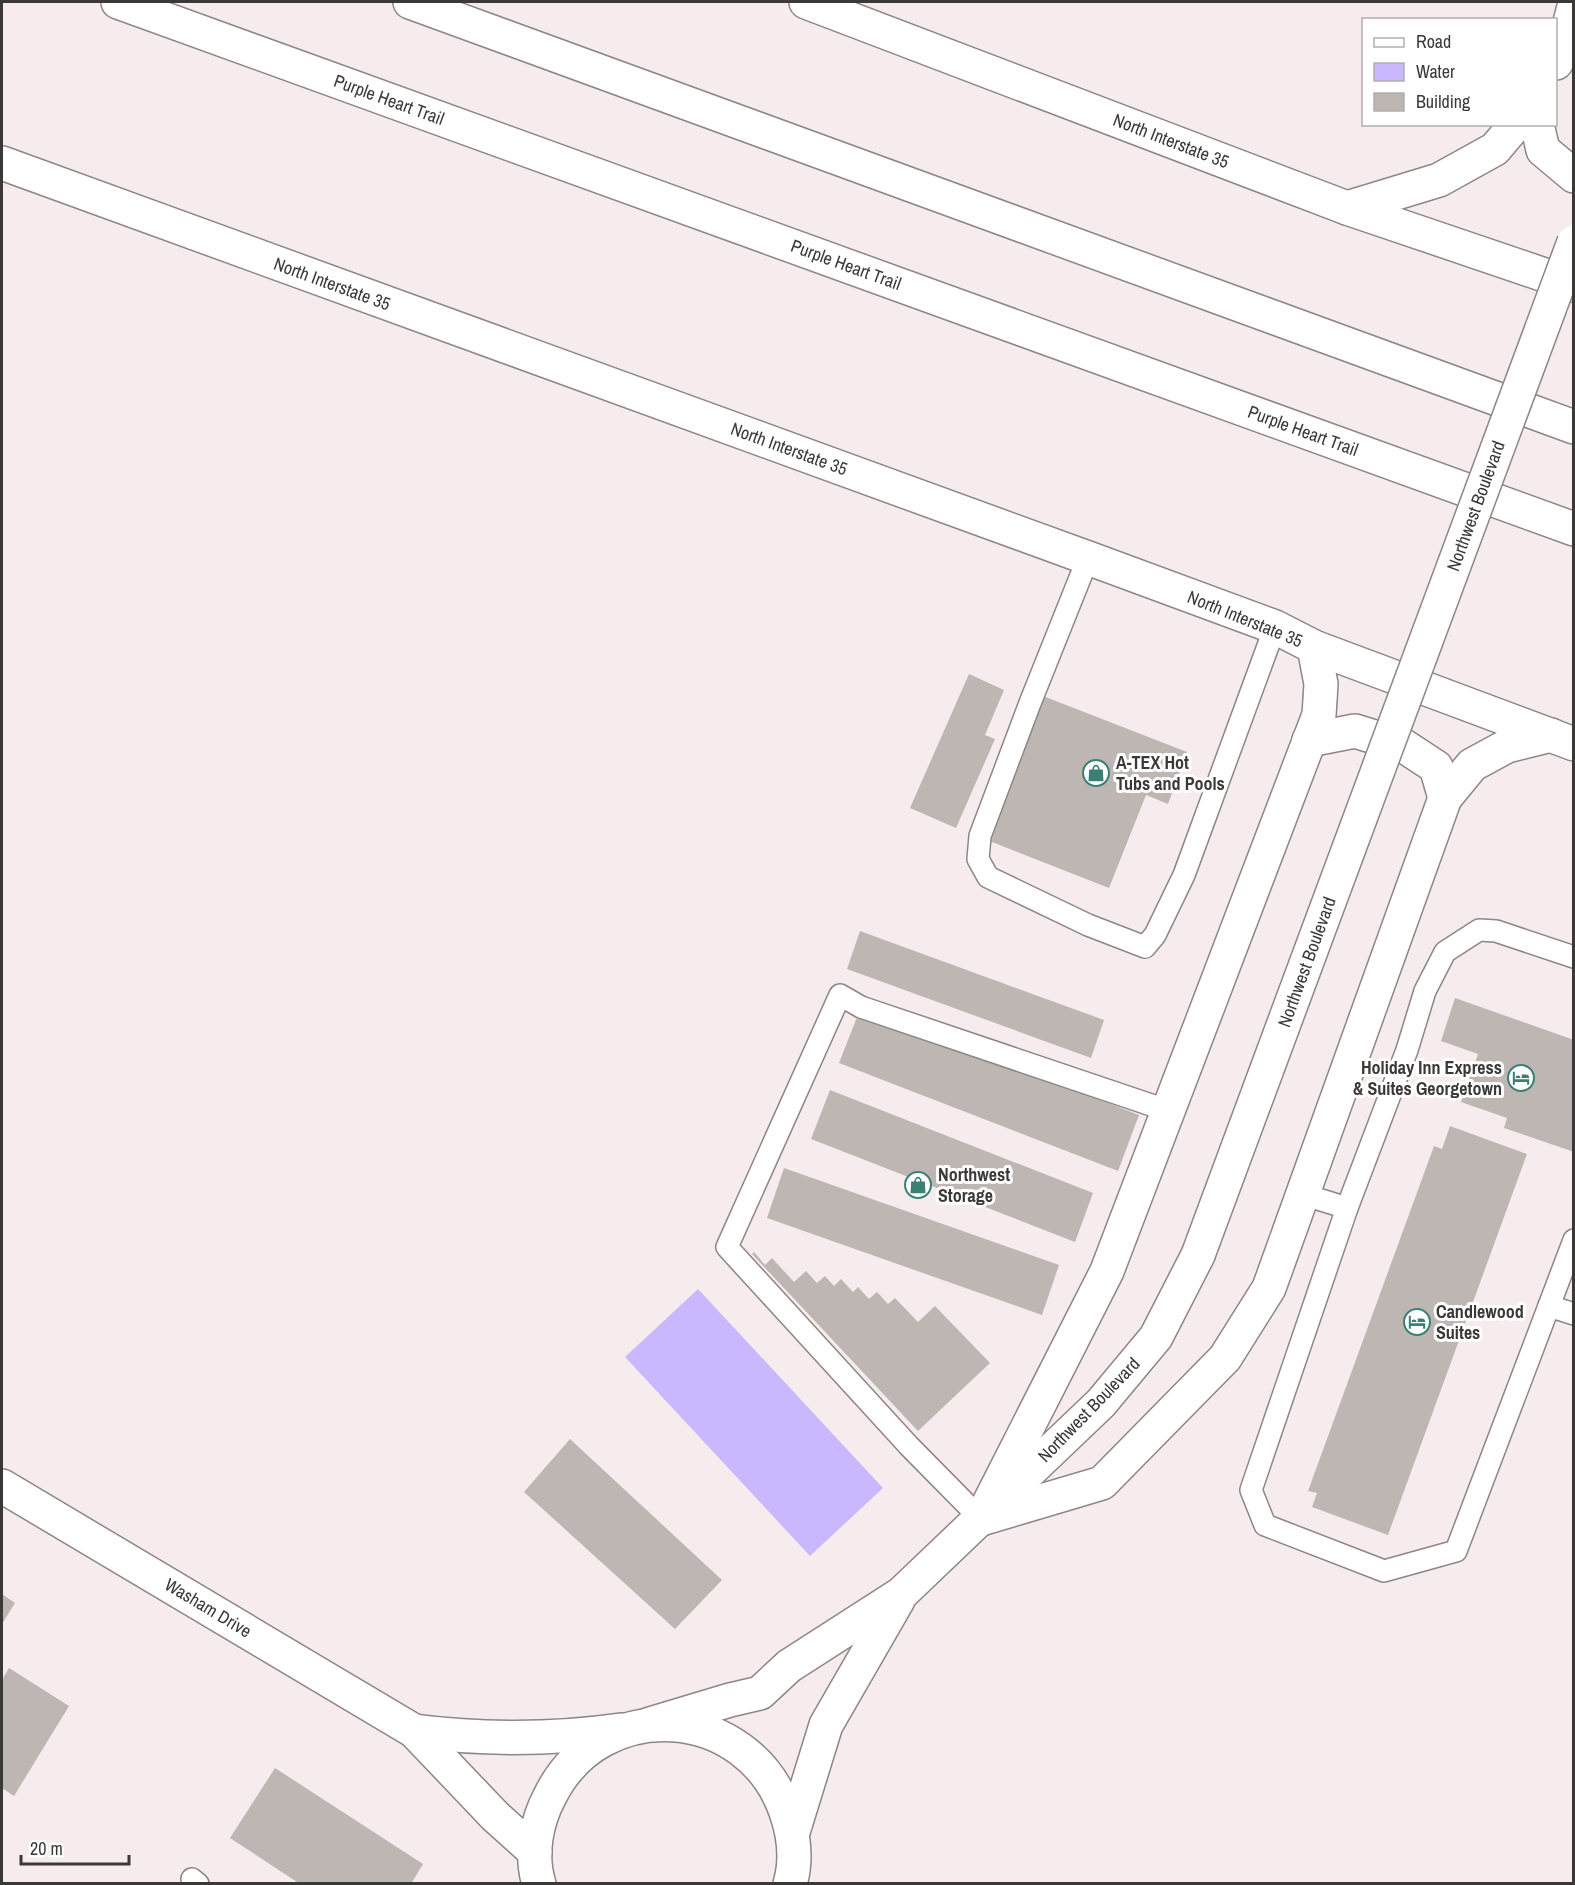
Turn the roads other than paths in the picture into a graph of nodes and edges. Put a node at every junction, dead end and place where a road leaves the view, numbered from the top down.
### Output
1 (118, 2) edge
2 (411, 2) edge
3 (806, 2) edge
4 (1574, 7) edge
5 (1557, 61) edge
6 (1514, 126) edge
7 (1537, 126) edge
8 (2, 163) edge
9 (1574, 176) edge
10 (1347, 208) junction
11 (1574, 242) edge
12 (1574, 285) edge
13 (1574, 427) edge
14 (1574, 529) edge
15 (1088, 558) junction
16 (1275, 627) junction
17 (1314, 647) junction
18 (1309, 740) junction
19 (1562, 740) edge
20 (1445, 798) junction
21 (1574, 957) edge
22 (1169, 1111) junction
23 (1302, 1194) junction
24 (1347, 1208) junction
25 (1574, 1240) edge
26 (1549, 1306) junction
27 (1574, 1314) edge
28 (2, 1486) edge
29 (981, 1519) junction
30 (901, 1594) junction
31 (635, 1727) junction
32 (414, 1731) junction
33 (793, 1832) junction
34 (533, 1872) edge
35 (793, 1880) edge

1 - 14 main road, Purple Heart Trail
2 - 13 main road
3 - 10 main road, North Interstate 35
4 - 5 main road
6 - 10 main road
7 - 9 main road
8 - 15 main road, North Interstate 35
10 - 12 main road, North Interstate 35
11 - 29 main road, Northwest Boulevard, bridge
15 - 16 main road, North Interstate 35
15 - 16 lane
16 - 17 main road, North Interstate 35
17 - 18 main road
17 - 19 main road, North Interstate 35
18 - 20 main road
18 - 22 main road
19 - 20 main road
20 - 23 main road
21 - 24 lane
22 - 29 main road
22 - 29 lane
23 - 24 lane
23 - 29 main road
24 - 26 lane
25 - 26 lane
26 - 27 lane
28 - 32 main road, Washam Drive
29 - 30 main road, Northwest Boulevard
30 - 31 main road, Northwest Boulevard
30 - 33 main road, Northwest Boulevard
31 - 32 main road, Washam Drive
31 - 33 main road
31 - 34 main road
32 - 34 main road, Washam Drive
33 - 35 main road

